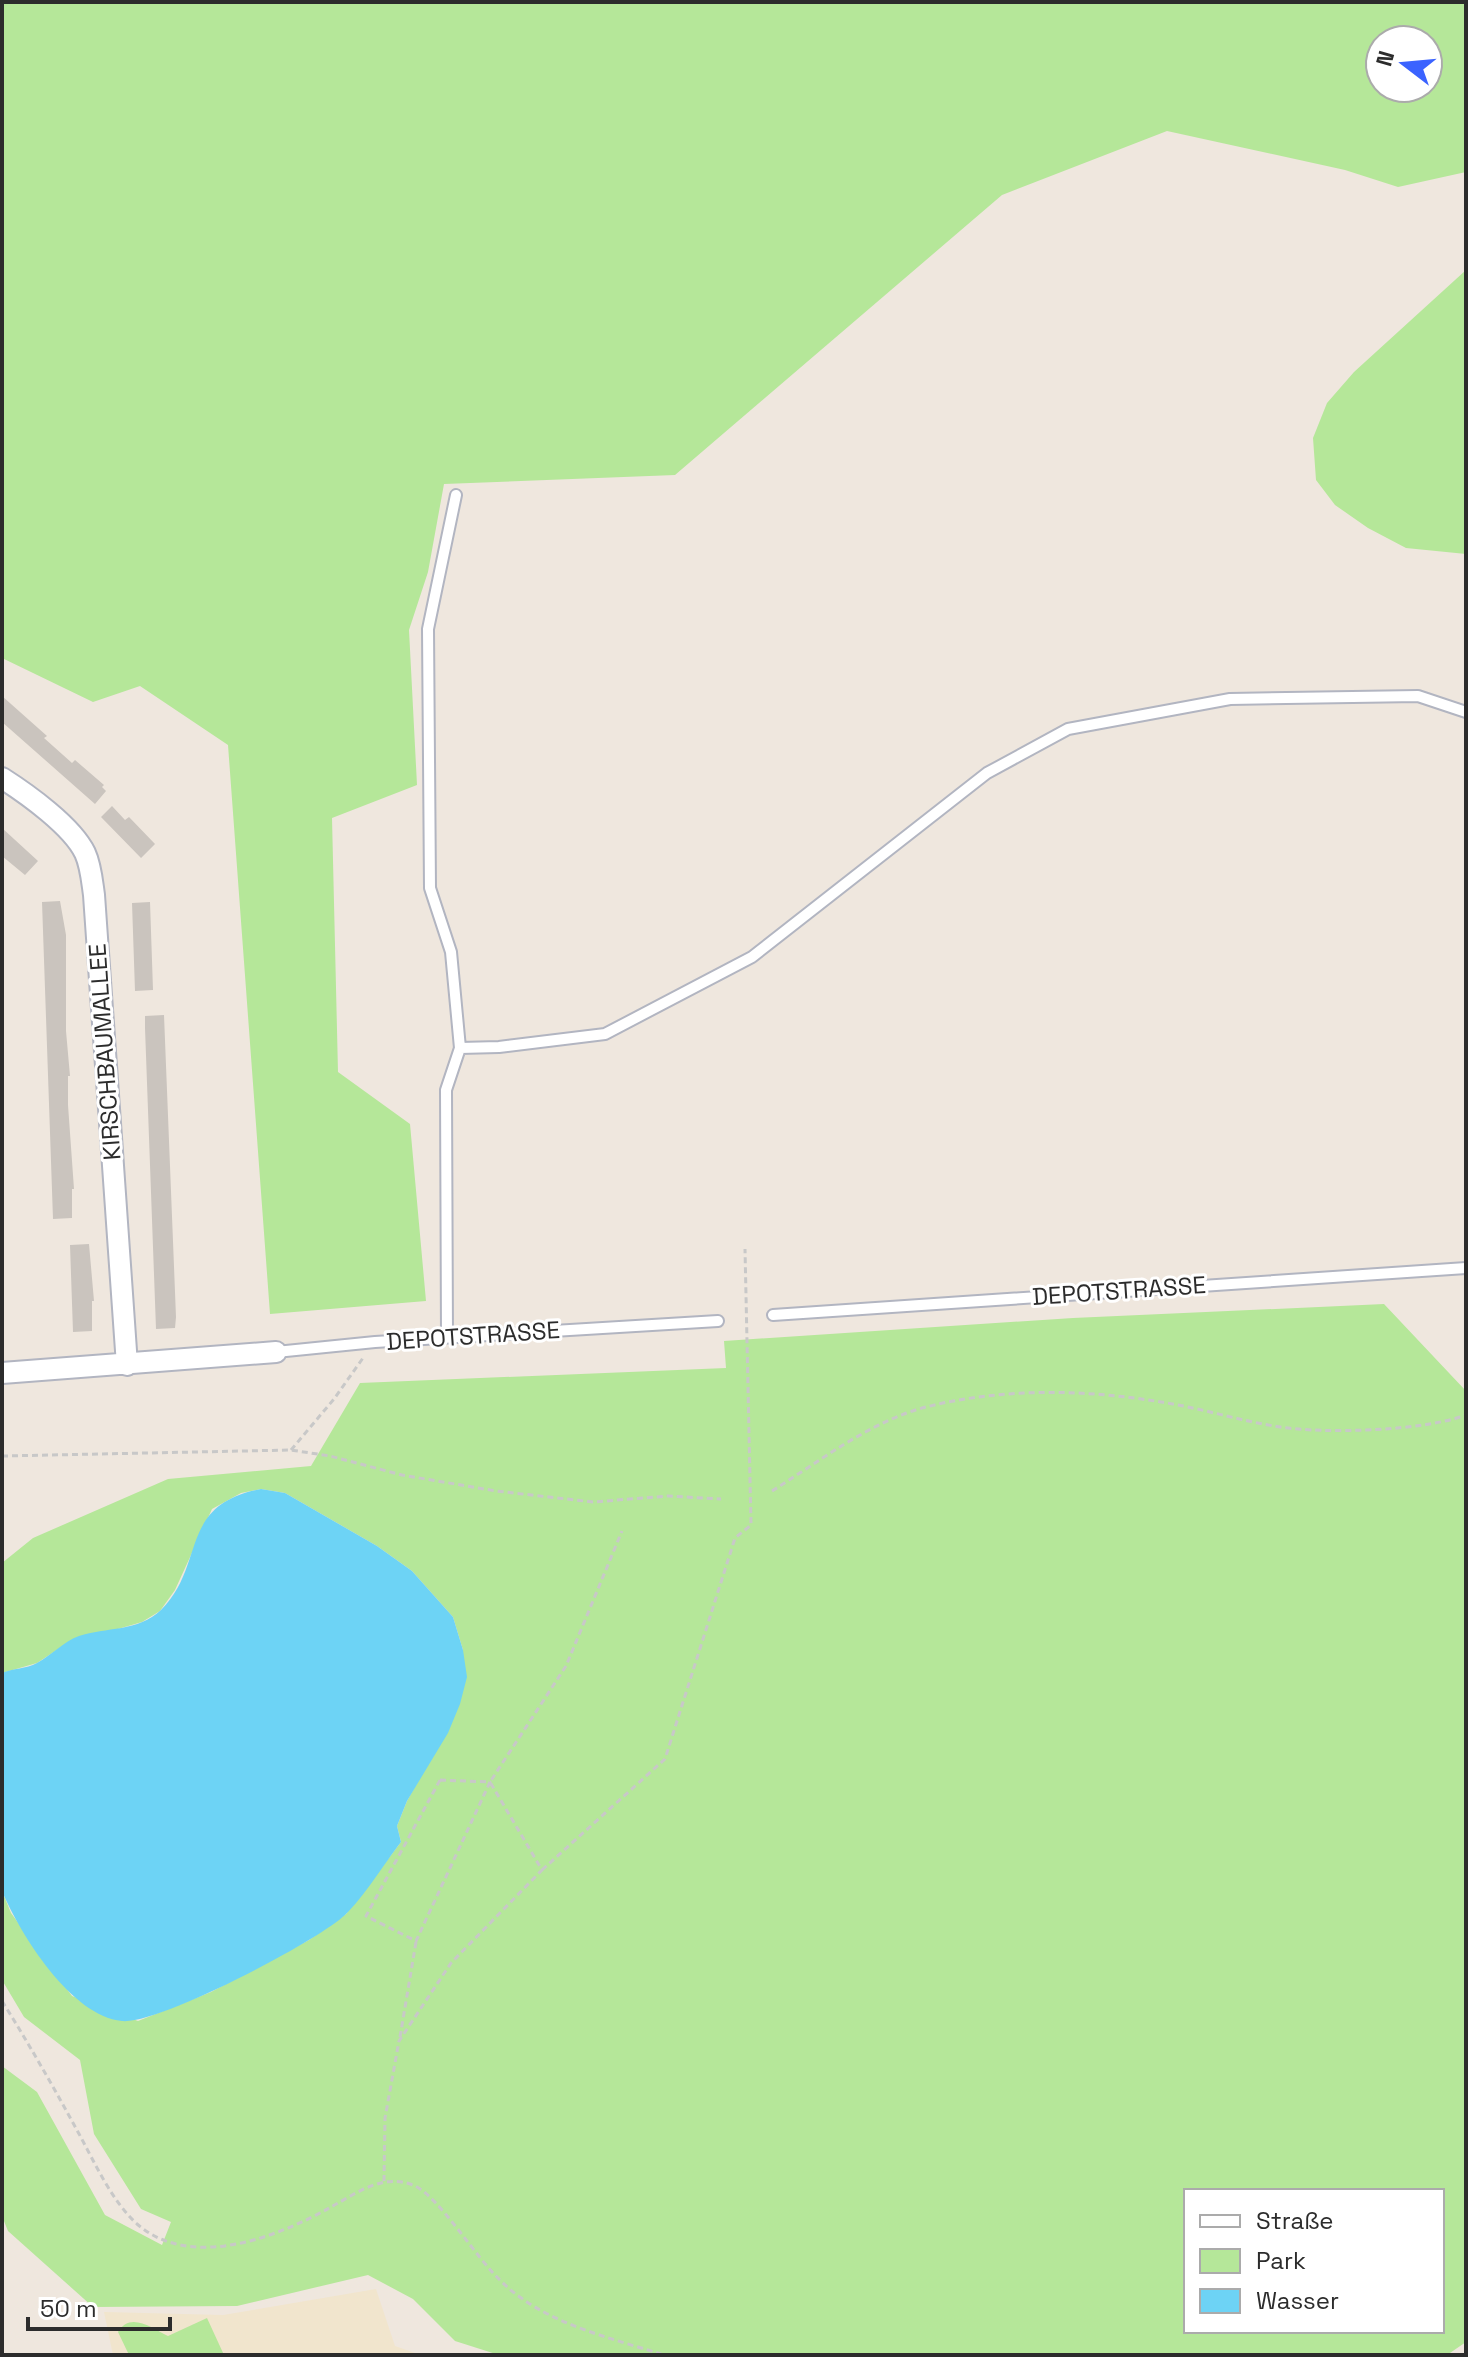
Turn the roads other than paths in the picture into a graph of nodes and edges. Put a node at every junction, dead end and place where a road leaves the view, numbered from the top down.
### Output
1 (456, 495) dead end
2 (1466, 712) edge
3 (2, 778) edge
4 (460, 1048) junction
5 (1466, 1268) edge
6 (773, 1315) dead end
7 (718, 1321) dead end
8 (447, 1337) junction
9 (276, 1352) joint
10 (127, 1365) junction
11 (2, 1373) edge

1 - 4 lane
2 - 4 lane
3 - 10 street, KIRSCHBAUMALLEE
4 - 8 lane
5 - 6 lane, DEPOTSTRASSE
7 - 8 lane, DEPOTSTRASSE
8 - 9 lane, DEPOTSTRASSE
9 - 10 street
10 - 11 street

